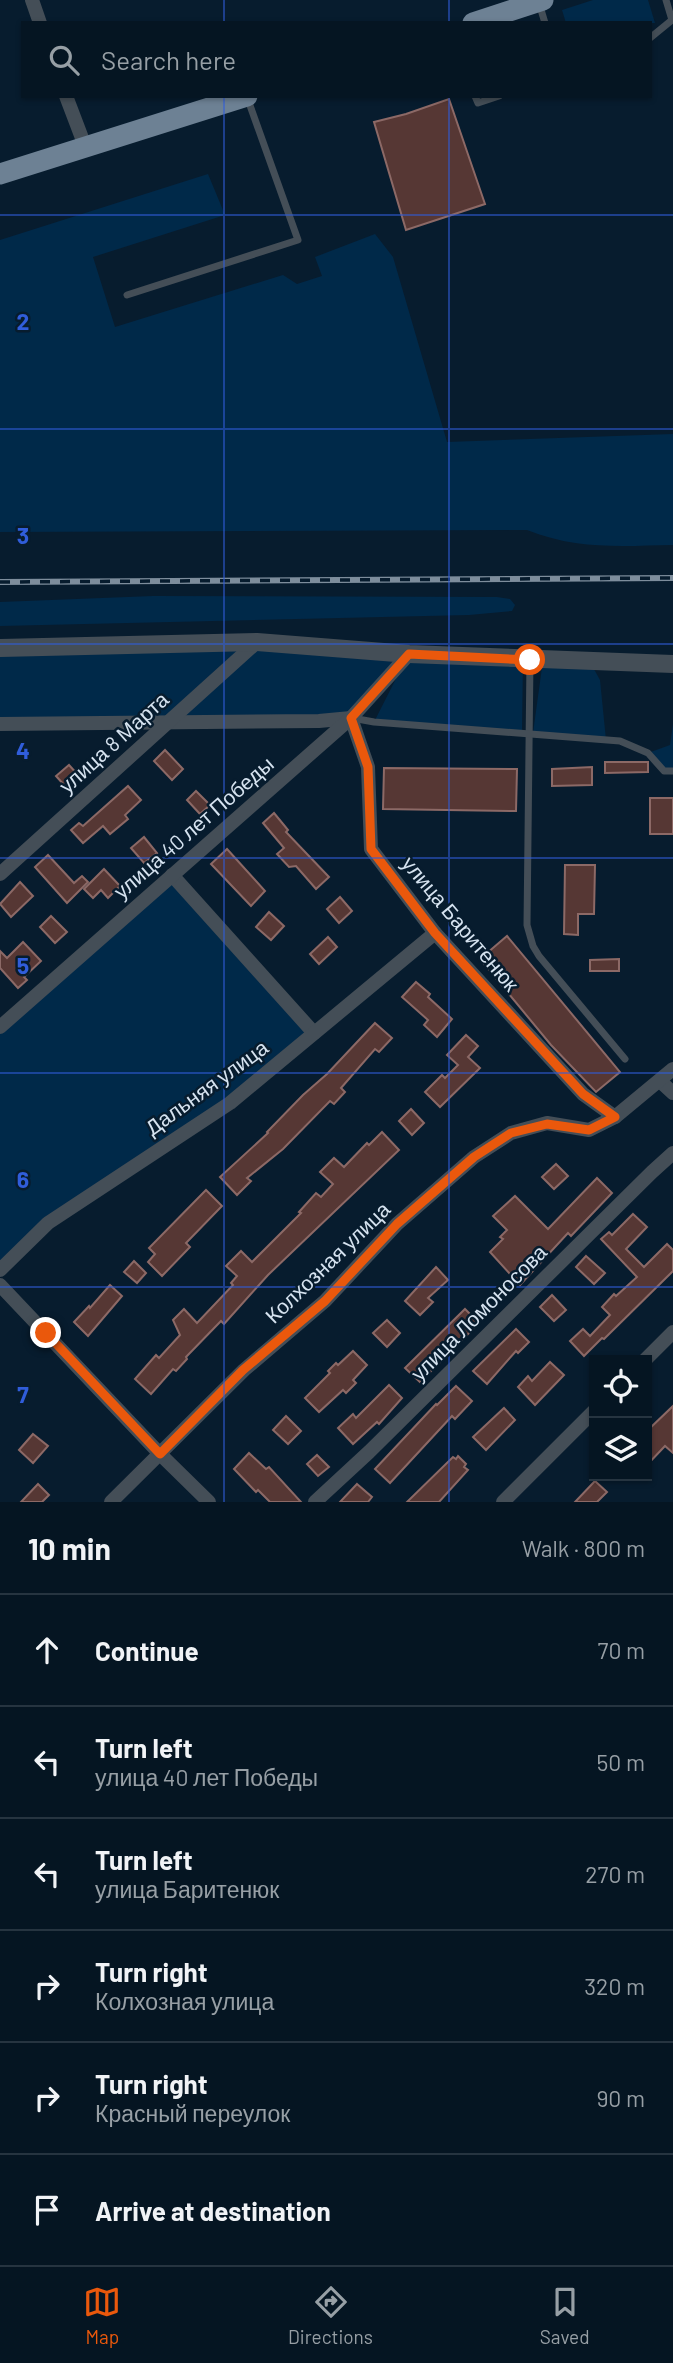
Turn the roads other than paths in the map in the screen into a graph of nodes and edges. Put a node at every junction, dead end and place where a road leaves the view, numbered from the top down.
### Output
1 (32, 0) edge
2 (666, 0) edge
3 (541, 1) edge
4 (39, 21) edge
5 (480, 21) edge
6 (545, 21) edge
7 (652, 36) edge
8 (67, 98) edge
9 (241, 98) edge
10 (248, 98) edge
11 (476, 98) edge
12 (493, 98) edge
13 (85, 146) junction
14 (0, 174) edge
15 (127, 295) dead end
16 (257, 642) junction
17 (0, 648) edge
18 (409, 654) junction
19 (530, 660) junction
20 (673, 664) edge
21 (351, 718) junction
22 (168, 722) junction
23 (0, 724) edge
24 (528, 733) junction
25 (673, 771) edge
26 (0, 874) edge
27 (172, 875) junction
28 (435, 933) junction
29 (0, 1027) edge
30 (314, 1033) junction
31 (625, 1059) dead end
32 (673, 1069) edge
33 (660, 1081) junction
34 (673, 1093) edge
35 (615, 1117) junction
36 (673, 1153) edge
37 (0, 1270) edge
38 (0, 1284) edge
39 (673, 1332) edge
40 (650, 1355) edge
41 (589, 1416) edge
42 (160, 1454) junction
43 (111, 1502) edge
44 (209, 1502) edge
45 (315, 1502) edge
46 (503, 1502) edge

1 - 4 street
2 - 7 lane
3 - 5 main road
3 - 6 lane
8 - 13 street
9 - 13 main road
10 - 15 lane
11 - 12 lane
13 - 14 main road
16 - 17 street
16 - 18 street
16 - 22 street, улица 8 Марта
18 - 19 street
18 - 21 street, улица 40 лет Победы
19 - 20 street
19 - 24 lane
21 - 22 street
21 - 24 lane
21 - 27 street, улица 40 лет Победы
21 - 28 street, улица Баритенюк
22 - 23 street
22 - 26 street, улица 8 Марта
24 - 25 lane
24 - 31 lane
27 - 29 street, улица 40 лет Победы
27 - 30 street
28 - 30 street, Дальняя улица
28 - 35 street, улица Баритенюк
30 - 37 street, Дальняя улица
32 - 33 street, Колхозная улица
33 - 34 street
33 - 35 street, Колхозная улица
35 - 42 street, Колхозная улица
36 - 45 street, улица Ломоносова
38 - 42 street
39 - 40 street
41 - 46 street
42 - 43 street, Колхозная улица
42 - 44 street

